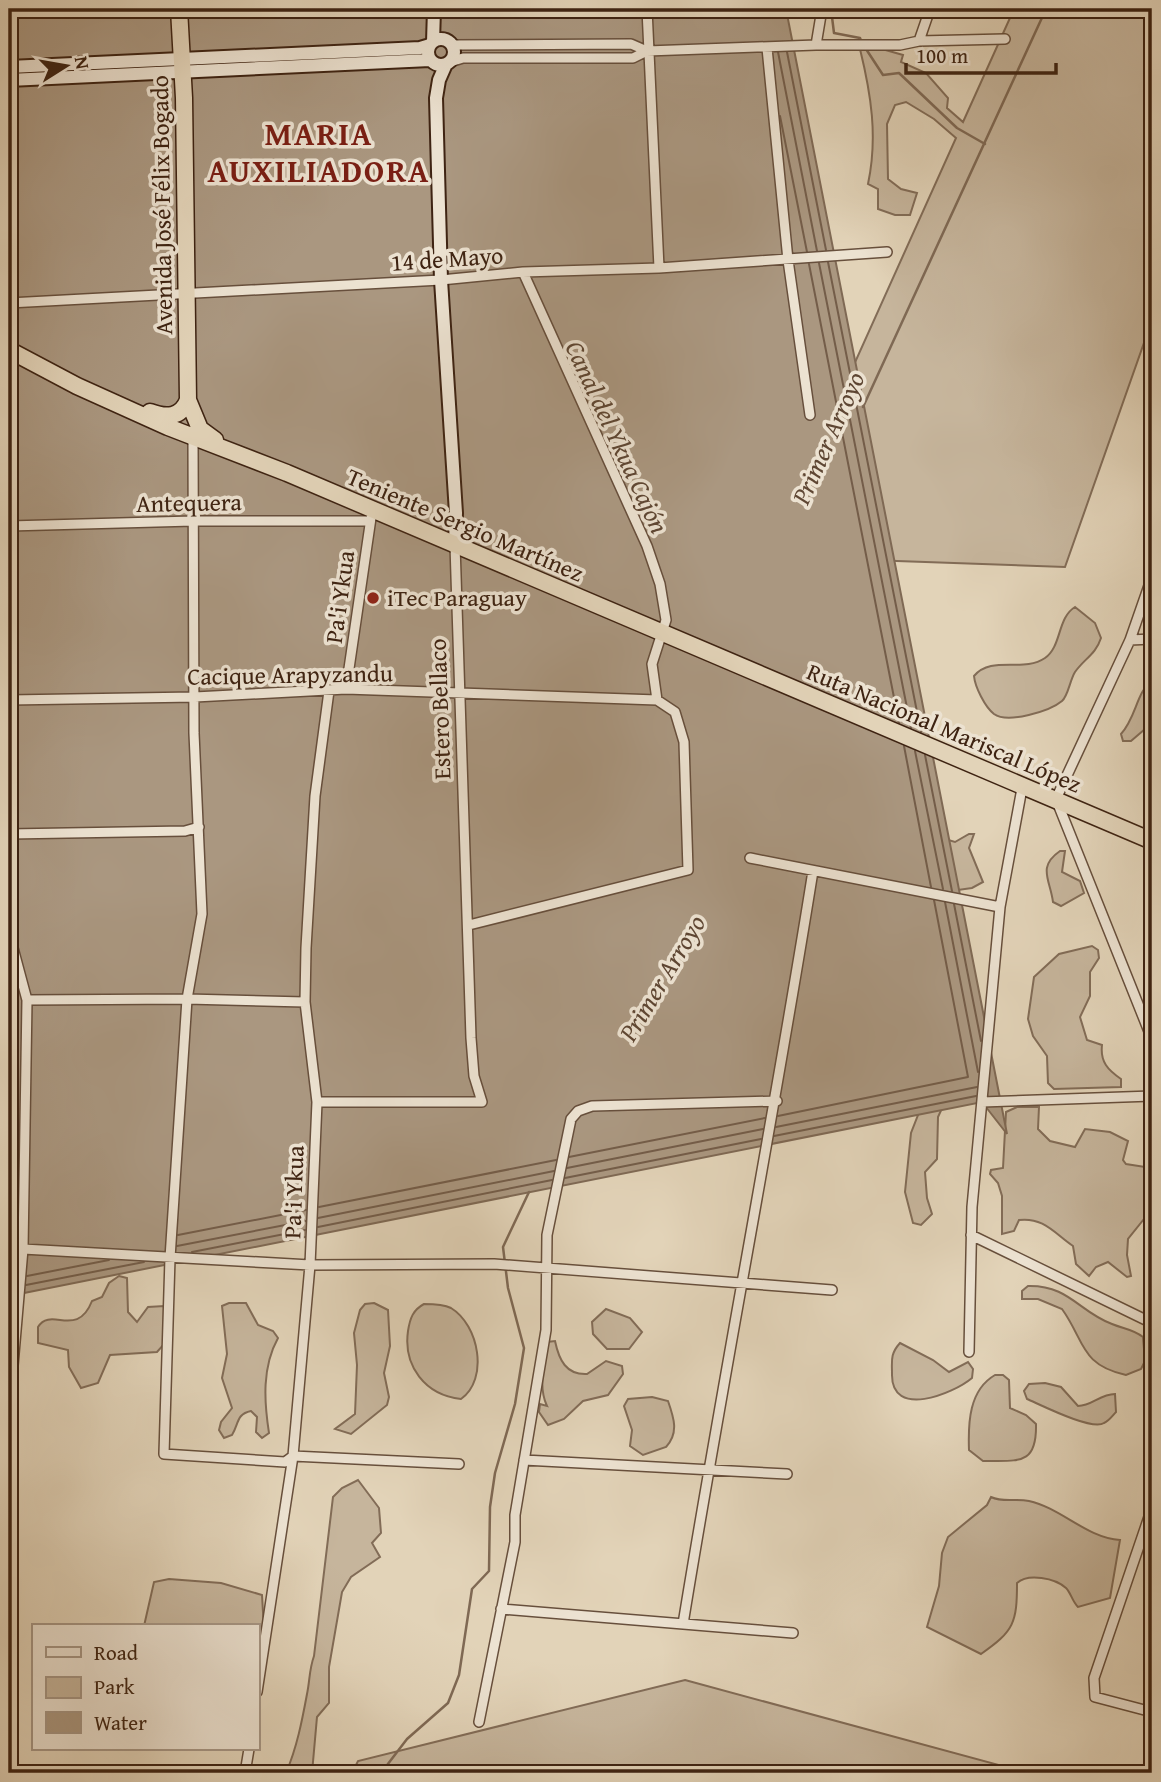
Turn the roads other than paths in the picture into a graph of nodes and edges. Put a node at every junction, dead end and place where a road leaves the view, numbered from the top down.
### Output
1 (179, 9) edge
2 (647, 9) edge
3 (822, 9) edge
4 (930, 9) edge
5 (435, 13) edge
6 (1006, 39) dead end
7 (919, 41) junction
8 (431, 43) junction
9 (450, 44) junction
10 (816, 45) junction
11 (767, 48) junction
12 (647, 51) junction
13 (440, 62) junction
14 (9, 67) edge
15 (182, 67) junction
16 (9, 80) edge
17 (887, 252) dead end
18 (788, 260) junction
19 (659, 268) junction
20 (523, 272) junction
21 (440, 280) junction
22 (186, 295) junction
23 (9, 303) edge
24 (9, 350) edge
25 (66, 378) junction
26 (188, 400) junction
27 (810, 415) dead end
28 (193, 437) junction
29 (287, 472) junction
30 (372, 516) junction
31 (193, 521) junction
32 (9, 526) edge
33 (455, 545) junction
34 (1152, 577) edge
35 (660, 634) junction
36 (1152, 639) edge
37 (1130, 640) junction
38 (717, 658) joint
39 (346, 689) junction
40 (329, 691) junction
41 (460, 694) junction
42 (195, 697) junction
43 (657, 700) junction
44 (9, 701) edge
45 (1023, 783) junction
46 (1056, 799) junction
47 (199, 827) junction
48 (9, 834) edge
49 (1152, 841) edge
50 (750, 858) dead end
51 (813, 871) junction
52 (1000, 906) junction
53 (469, 925) junction
54 (9, 933) edge
55 (187, 999) junction
56 (27, 1000) junction
57 (305, 1002) junction
58 (1152, 1039) edge
59 (1152, 1096) edge
60 (777, 1101) junction
61 (317, 1102) junction
62 (982, 1102) junction
63 (971, 1235) junction
64 (23, 1248) junction
65 (170, 1258) junction
66 (310, 1265) junction
67 (547, 1267) junction
68 (740, 1282) junction
69 (832, 1290) dead end
70 (1152, 1323) edge
71 (969, 1352) dead end
72 (9, 1412) edge
73 (293, 1456) junction
74 (524, 1460) junction
75 (459, 1464) dead end
76 (708, 1469) junction
77 (787, 1474) dead end
78 (1152, 1508) edge
79 (1147, 1538) edge
80 (501, 1609) junction
81 (683, 1624) junction
82 (793, 1633) dead end
83 (259, 1679) edge
84 (1152, 1712) edge
85 (479, 1723) dead end
86 (249, 1750) edge
87 (245, 1773) edge

1 - 15 highway, Avenida José Félix Bogado
2 - 12 street
3 - 10 street
4 - 7 street
5 - 8 street
5 - 9 street
6 - 7 street
7 - 10 street
8 - 9 street
8 - 13 street
8 - 15 street
9 - 12 street
9 - 13 street
10 - 11 street
11 - 12 street
11 - 18 street
12 - 13 street
12 - 19 street
13 - 15 street
13 - 21 street, Estero Bellaco
14 - 15 street
15 - 16 street
15 - 22 highway, Avenida José Félix Bogado
17 - 18 street, 14 de Mayo
18 - 19 street, 14 de Mayo
18 - 27 street
19 - 20 street, 14 de Mayo
20 - 21 street, 14 de Mayo
20 - 35 street
21 - 22 street, 14 de Mayo
21 - 33 street, Estero Bellaco
22 - 23 street, 14 de Mayo
22 - 26 highway, Avenida José Félix Bogado
24 - 25 highway
25 - 26 highway
25 - 28 highway, Teniente Sergio Martínez
26 - 29 highway
28 - 29 highway, Teniente Sergio Martínez
28 - 31 street
29 - 30 highway, Teniente Sergio Martínez
30 - 31 street, Antequera
30 - 33 highway, Teniente Sergio Martínez
30 - 39 street, Pa'i Ykua
31 - 32 street, Antequera
31 - 42 street
33 - 35 highway, Teniente Sergio Martínez
33 - 41 street, Estero Bellaco
34 - 37 street
35 - 38 highway, Teniente Sergio Martínez
35 - 43 street
36 - 37 street
37 - 46 street
38 - 45 highway, Ruta Nacional Mariscal López
39 - 40 street, Cacique Arapyzandu
39 - 41 street, Cacique Arapyzandu
40 - 42 street, Cacique Arapyzandu
40 - 57 street, Pa'i Ykua
41 - 43 street, Cacique Arapyzandu
41 - 53 street, Estero Bellaco
42 - 44 street, Cacique Arapyzandu
42 - 47 street
43 - 53 street
45 - 46 highway, Ruta Nacional Mariscal López
45 - 52 street
46 - 49 highway, Ruta Nacional Mariscal López
46 - 58 street
47 - 48 street
47 - 55 street
50 - 51 street
51 - 52 street
51 - 60 street
52 - 62 street
53 - 61 street, Estero Bellaco
54 - 56 street
55 - 56 street
55 - 57 street
55 - 65 street
56 - 64 street
57 - 61 street, Pa'i Ykua
59 - 62 street
60 - 67 street
60 - 68 street
61 - 66 street, Pa'i Ykua
62 - 63 street
63 - 70 street
63 - 71 street
64 - 65 street
64 - 72 street
65 - 66 street
65 - 73 street
66 - 67 street
66 - 73 street, Pa'i Ykua
67 - 68 street
67 - 74 street
68 - 69 street
68 - 76 street
73 - 75 street
73 - 83 street, Pa'i Ykua
74 - 76 street
74 - 80 street
76 - 77 street
76 - 81 street
78 - 79 street
79 - 84 street
80 - 81 street
80 - 85 street
81 - 82 street
86 - 87 street

